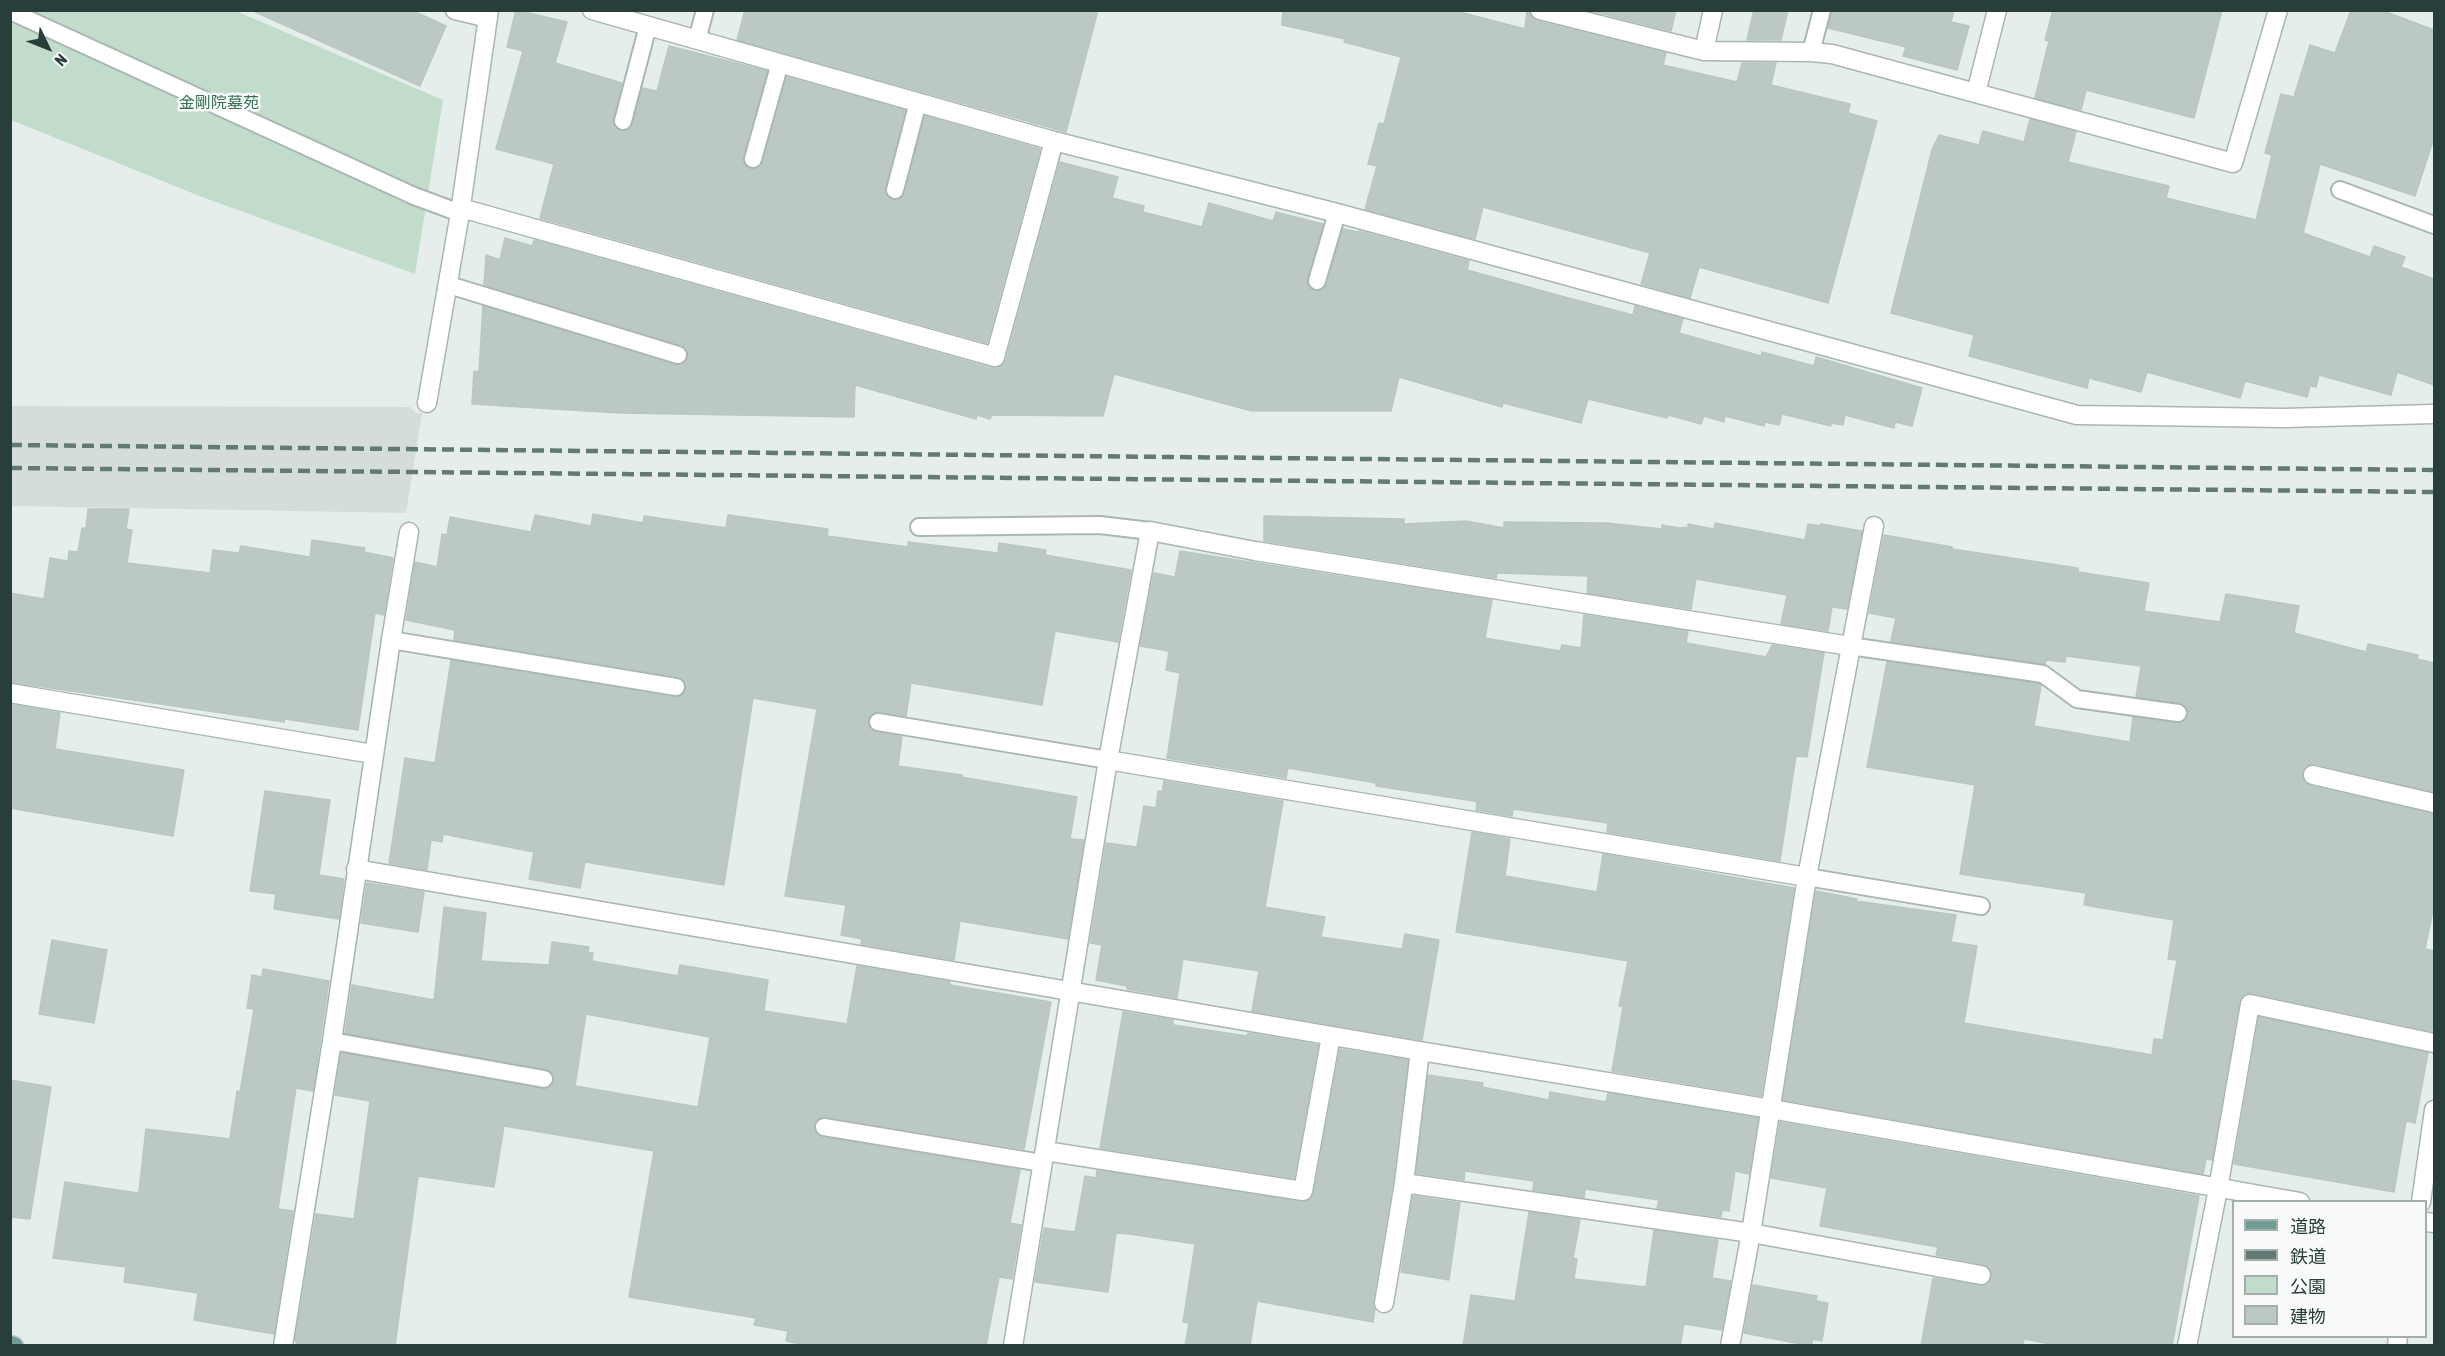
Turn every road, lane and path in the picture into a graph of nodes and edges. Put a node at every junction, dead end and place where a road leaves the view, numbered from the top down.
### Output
1 (455, 10) edge
2 (592, 10) edge
3 (705, 10) edge
4 (1540, 10) edge
5 (1713, 10) edge
6 (1822, 10) edge
7 (1997, 10) edge
8 (2278, 10) edge
9 (10, 11) edge
10 (489, 14) edge
11 (648, 26) junction
12 (697, 40) junction
13 (1704, 51) junction
14 (1811, 52) junction
15 (780, 63) junction
16 (1976, 93) junction
17 (918, 102) junction
18 (623, 121) dead end
19 (1054, 141) junction
20 (753, 159) dead end
21 (895, 190) dead end
22 (2340, 190) dead end
23 (461, 211) junction
24 (1337, 213) junction
25 (2434, 225) edge
26 (1317, 281) dead end
27 (449, 285) junction
28 (678, 355) dead end
29 (427, 403) dead end
30 (2434, 414) edge
31 (1874, 526) dead end
32 (919, 527) dead end
33 (1150, 531) junction
34 (409, 532) dead end
35 (391, 640) junction
36 (1850, 646) junction
37 (676, 687) dead end
38 (10, 693) edge
39 (2178, 713) dead end
40 (878, 722) dead end
41 (373, 754) junction
42 (1108, 760) junction
43 (2313, 775) dead end
44 (2434, 803) edge
45 (356, 869) junction
46 (1807, 877) junction
47 (1981, 906) dead end
48 (1071, 992) junction
49 (1331, 1036) junction
50 (332, 1041) junction
51 (2434, 1043) edge
52 (1420, 1052) junction
53 (543, 1079) dead end
54 (1771, 1109) junction
55 (2434, 1110) edge
56 (824, 1127) dead end
57 (1043, 1157) junction
58 (1404, 1183) junction
59 (2218, 1189) junction
60 (2287, 1200) edge
61 (2421, 1200) edge
62 (1751, 1233) junction
63 (1981, 1275) dead end
64 (1384, 1303) dead end
65 (284, 1346) edge
66 (1013, 1346) edge
67 (1730, 1346) edge
68 (2187, 1346) edge

1 - 10 street
2 - 11 street
3 - 12 lane
4 - 13 street
5 - 13 street
6 - 14 lane
7 - 16 street
8 - 16 street
9 - 23 lane
10 - 23 street
11 - 12 street
11 - 18 lane
12 - 15 street
13 - 14 street
14 - 16 street
15 - 17 street
15 - 20 lane
17 - 19 street
17 - 21 lane
19 - 23 street
19 - 24 street
22 - 25 lane
23 - 27 street
24 - 26 lane
24 - 30 street
27 - 28 lane
27 - 29 street
31 - 36 street
32 - 33 lane
33 - 36 street
33 - 42 street
34 - 35 street
35 - 37 lane
35 - 41 street
36 - 39 lane
36 - 46 street
38 - 41 street
40 - 42 lane
41 - 45 street
42 - 46 street
42 - 48 street
43 - 44 street
45 - 48 street
45 - 50 street
46 - 47 lane
46 - 54 street
48 - 49 street
48 - 57 street
49 - 52 street
49 - 57 street
50 - 53 lane
50 - 65 street
51 - 59 street
52 - 54 street
52 - 58 street
54 - 59 street
54 - 62 street
55 - 61 street
56 - 57 lane
57 - 66 street
58 - 62 street
58 - 64 street
59 - 60 street
59 - 68 street
62 - 63 street
62 - 67 street

